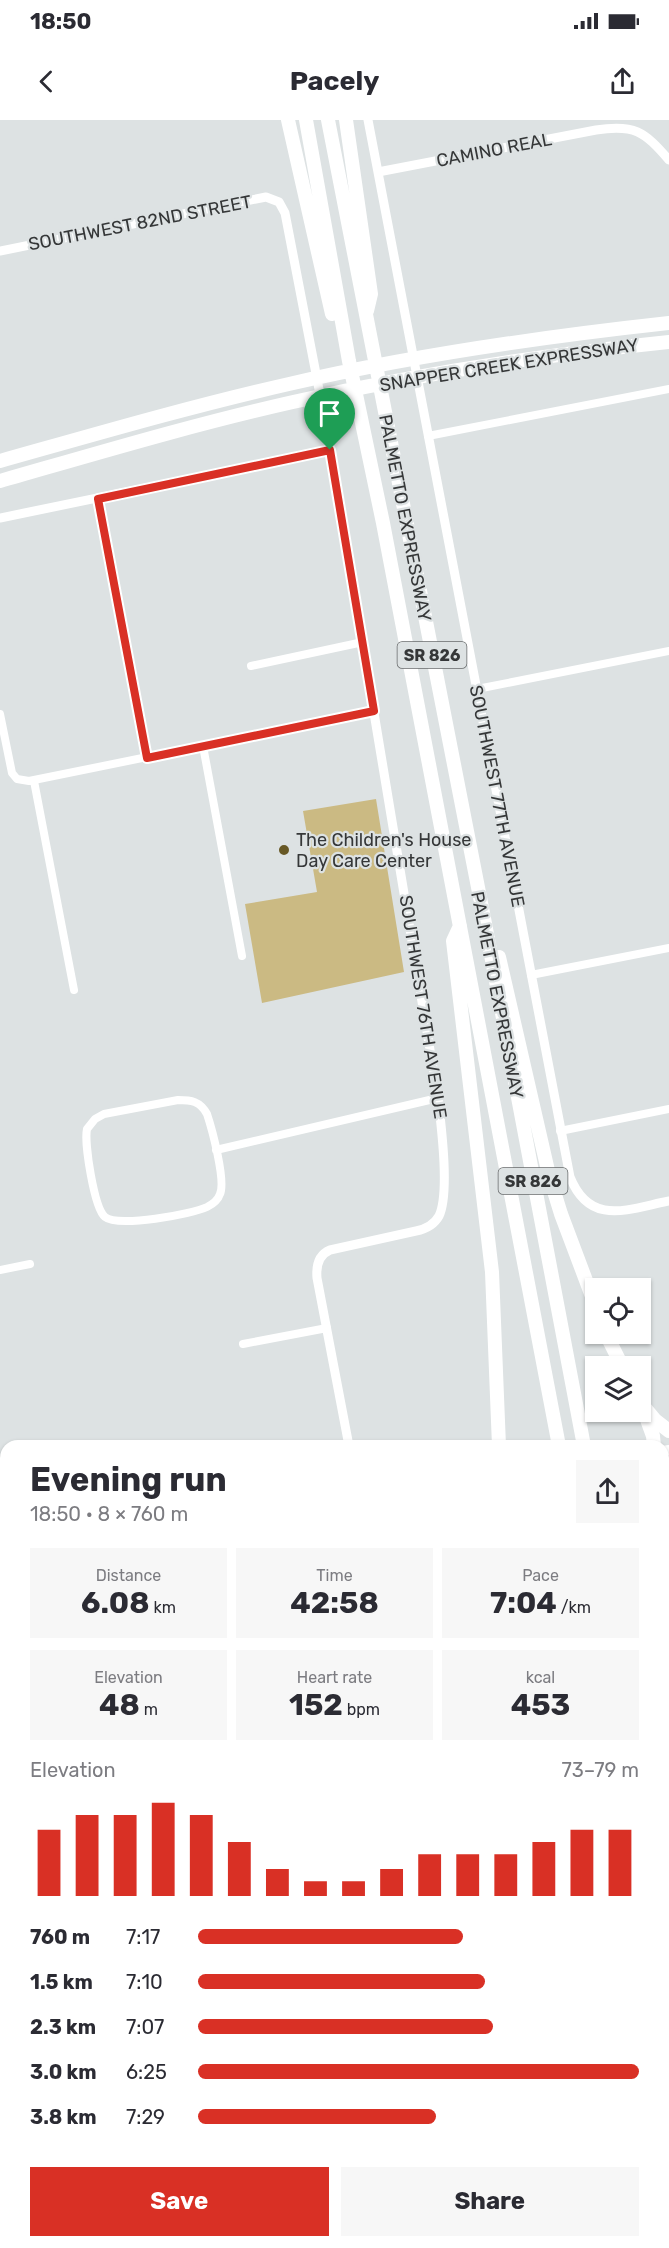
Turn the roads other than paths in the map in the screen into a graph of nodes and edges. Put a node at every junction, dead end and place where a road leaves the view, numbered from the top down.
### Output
1 (288, 120) edge
2 (306, 120) edge
3 (328, 120) edge
4 (346, 120) edge
5 (368, 120) edge
6 (669, 160) edge
7 (378, 172) junction
8 (279, 202) joint
9 (0, 251) edge
10 (366, 316) junction
11 (669, 323) edge
12 (669, 342) edge
13 (352, 375) junction
14 (669, 389) edge
15 (428, 436) junction
16 (330, 450) junction
17 (0, 461) edge
18 (0, 480) edge
19 (98, 499) junction
20 (0, 518) edge
21 (363, 642) junction
22 (669, 651) edge
23 (251, 666) dead end
24 (477, 689) junction
25 (374, 711) junction
26 (0, 714) edge
27 (202, 746) junction
28 (147, 758) junction
29 (34, 781) junction
30 (484, 918) junction
31 (460, 927) junction
32 (669, 948) edge
33 (242, 956) dead end
34 (531, 975) junction
35 (74, 990) dead end
36 (438, 1098) junction
37 (669, 1109) edge
38 (560, 1131) junction
39 (216, 1149) junction
40 (669, 1201) edge
41 (30, 1264) dead end
42 (0, 1270) edge
43 (585, 1278) edge
44 (327, 1328) junction
45 (243, 1344) dead end
46 (651, 1415) edge
47 (648, 1422) edge
48 (669, 1431) edge
49 (348, 1440) edge
50 (497, 1440) edge
51 (558, 1440) edge
52 (582, 1440) edge
53 (653, 1440) edge

1 - 13 highway
2 - 13 highway, PALMETTO EXPRESSWAY / SR 826
3 - 10 highway, PALMETTO EXPRESSWAY / SR 826
4 - 10 highway
5 - 7 street, SOUTHWEST 77TH AVENUE
6 - 7 street, CAMINO REAL
7 - 15 street, SOUTHWEST 77TH AVENUE
8 - 9 street, SOUTHWEST 82ND STREET
8 - 16 street, SOUTHWEST 76TH AVENUE
10 - 30 highway, PALMETTO EXPRESSWAY / SR 826
11 - 17 highway, SNAPPER CREEK EXPRESSWAY
12 - 18 highway, SNAPPER CREEK EXPRESSWAY
13 - 31 highway, PALMETTO EXPRESSWAY / SR 826
14 - 15 street
15 - 24 street, SOUTHWEST 77TH AVENUE
16 - 19 street
16 - 21 street, SOUTHWEST 76TH AVENUE
19 - 20 street
19 - 28 street
21 - 23 street
21 - 25 street, SOUTHWEST 76TH AVENUE
22 - 24 street
24 - 34 street, SOUTHWEST 77TH AVENUE
25 - 27 street
25 - 36 street, SOUTHWEST 76TH AVENUE
26 - 29 street
27 - 28 street
27 - 33 street
28 - 29 street
29 - 35 street
30 - 43 highway
30 - 52 highway, PALMETTO EXPRESSWAY / SR 826
31 - 50 highway
31 - 51 highway, PALMETTO EXPRESSWAY / SR 826
32 - 34 street
34 - 38 street, SOUTHWEST 77TH AVENUE
36 - 39 street
36 - 44 street, SOUTHWEST 76TH AVENUE
37 - 38 street
38 - 40 street, SOUTHWEST 77TH AVENUE
39 - 39 street
41 - 42 street
44 - 45 street
44 - 49 street
46 - 48 highway
47 - 53 highway

